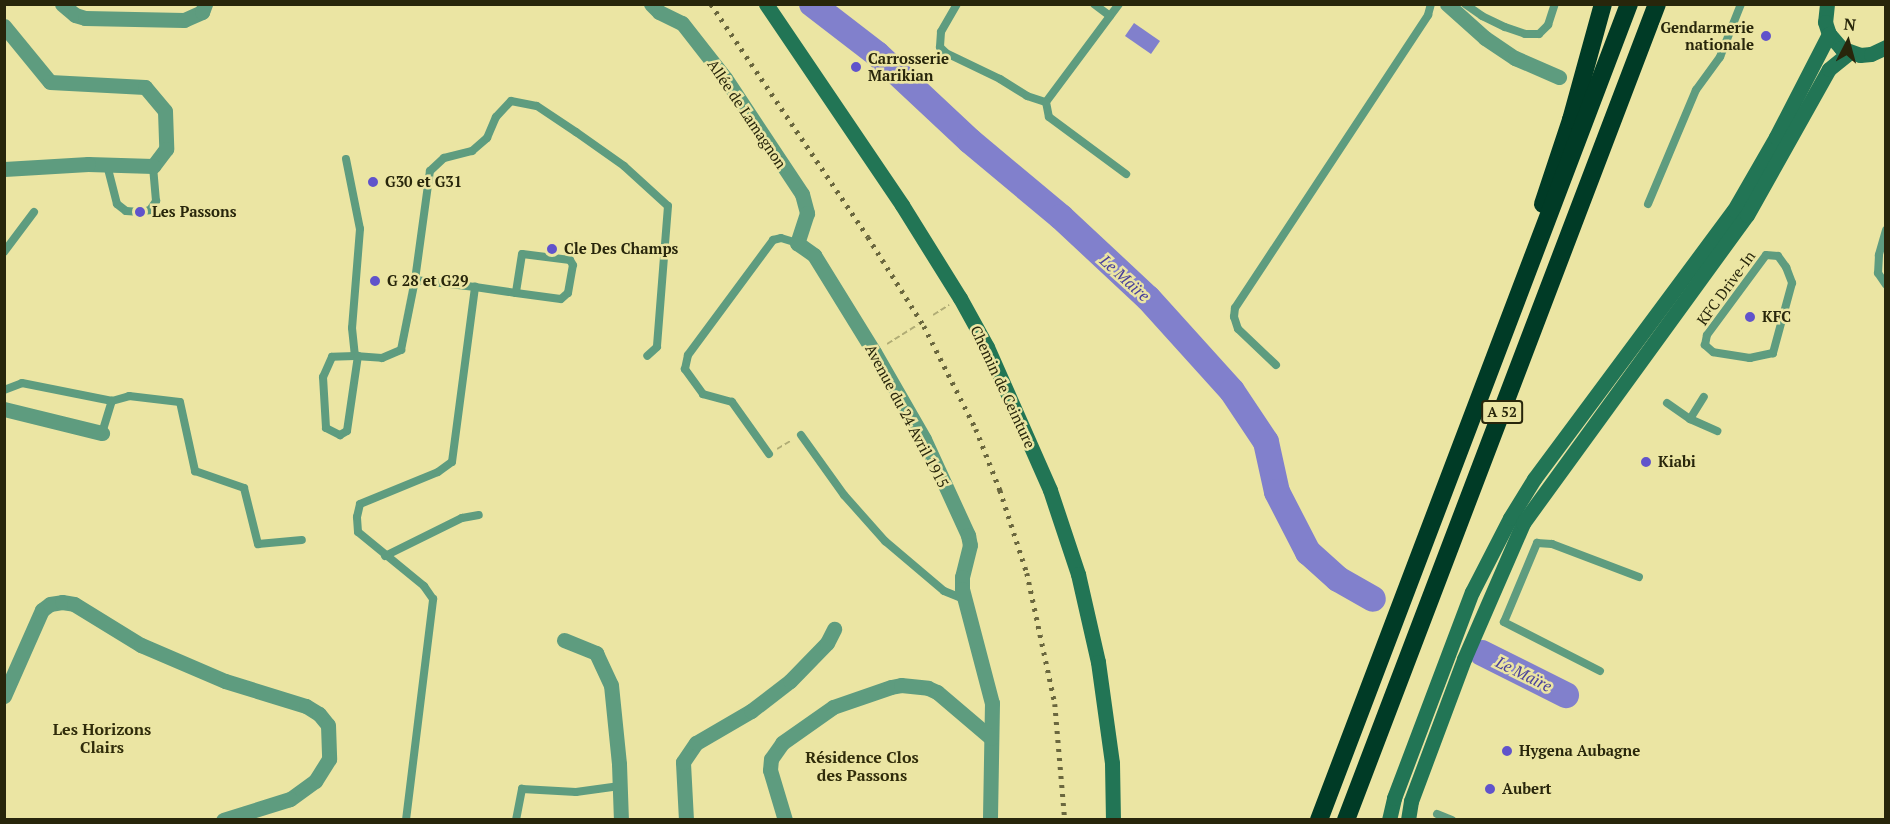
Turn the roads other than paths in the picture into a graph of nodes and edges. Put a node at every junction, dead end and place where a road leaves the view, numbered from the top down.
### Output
1 (62, 4) edge
2 (205, 4) edge
3 (651, 4) edge
4 (766, 4) edge
5 (957, 4) edge
6 (1094, 4) edge
7 (1119, 4) edge
8 (1431, 4) edge
9 (1447, 4) edge
10 (1465, 4) edge
11 (1555, 4) edge
12 (1603, 4) edge
13 (1629, 4) edge
14 (1657, 4) edge
15 (1742, 4) edge
16 (1823, 6) edge
17 (1110, 16) junction
18 (4, 26) edge
19 (1829, 34) junction
20 (1884, 50) edge
21 (1849, 52) junction
22 (1559, 77) dead end
23 (1046, 102) junction
24 (346, 159) dead end
25 (108, 165) junction
26 (153, 166) junction
27 (4, 169) edge
28 (1126, 174) dead end
29 (1648, 204) dead end
30 (34, 212) dead end
31 (1886, 230) edge
32 (797, 243) junction
33 (4, 252) edge
34 (415, 280) junction
35 (1886, 285) edge
36 (475, 287) junction
37 (516, 293) junction
38 (1773, 353) joint
39 (356, 356) junction
40 (647, 356) dead end
41 (1276, 365) dead end
42 (4, 390) edge
43 (1704, 397) dead end
44 (112, 401) junction
45 (1667, 403) dead end
46 (4, 409) edge
47 (1690, 419) junction
48 (1717, 431) dead end
49 (102, 433) joint
50 (801, 435) road end
51 (1459, 449) junction
52 (769, 454) road end
53 (479, 515) dead end
54 (302, 540) dead end
55 (385, 556) junction
56 (1639, 577) dead end
57 (965, 600) junction
58 (834, 628) dead end
59 (564, 640) dead end
60 (1600, 671) dead end
61 (4, 696) edge
62 (991, 738) junction
63 (620, 786) junction
64 (1437, 814) dead end
65 (223, 819) edge
66 (406, 819) edge
67 (516, 819) edge
68 (621, 819) edge
69 (686, 819) edge
70 (785, 819) edge
71 (990, 819) edge
72 (1113, 819) edge
73 (1319, 819) edge
74 (1346, 819) edge
75 (1389, 819) edge
76 (1408, 819) edge
77 (1452, 819) edge

1 - 2 street
3 - 32 street, Allée de Lamagnon
4 - 72 main road, Chemin de Ceinture
5 - 23 lane
6 - 17 lane
7 - 17 lane
8 - 41 lane
9 - 22 street
10 - 11 lane
12 - 51 highway
13 - 51 highway, A 52
14 - 74 highway, A 52
15 - 29 lane
16 - 19 main road
17 - 23 lane
18 - 26 street
19 - 21 main road
19 - 75 main road
20 - 21 main road
21 - 76 main road
23 - 28 lane
24 - 39 lane
25 - 26 street
25 - 26 lane
25 - 27 street
30 - 33 lane
31 - 35 lane
32 - 52 lane
32 - 57 street, Avenue du 24 Avril 1915
34 - 36 lane
34 - 39 lane
34 - 40 lane
36 - 37 lane
36 - 55 lane
37 - 37 lane
38 - 38 lane, KFC Drive-In
39 - 39 lane
42 - 44 lane
43 - 47 lane
44 - 49 lane
44 - 54 lane
45 - 47 lane
46 - 49 street
47 - 48 lane
50 - 57 lane
51 - 73 highway, A 52
53 - 55 lane
55 - 66 lane
56 - 60 lane
57 - 62 street, Avenue du 24 Avril 1915
58 - 69 street
59 - 63 street
61 - 65 street
62 - 70 street
62 - 71 street, Avenue du 24 Avril 1915
63 - 67 lane
63 - 68 street
64 - 77 lane

